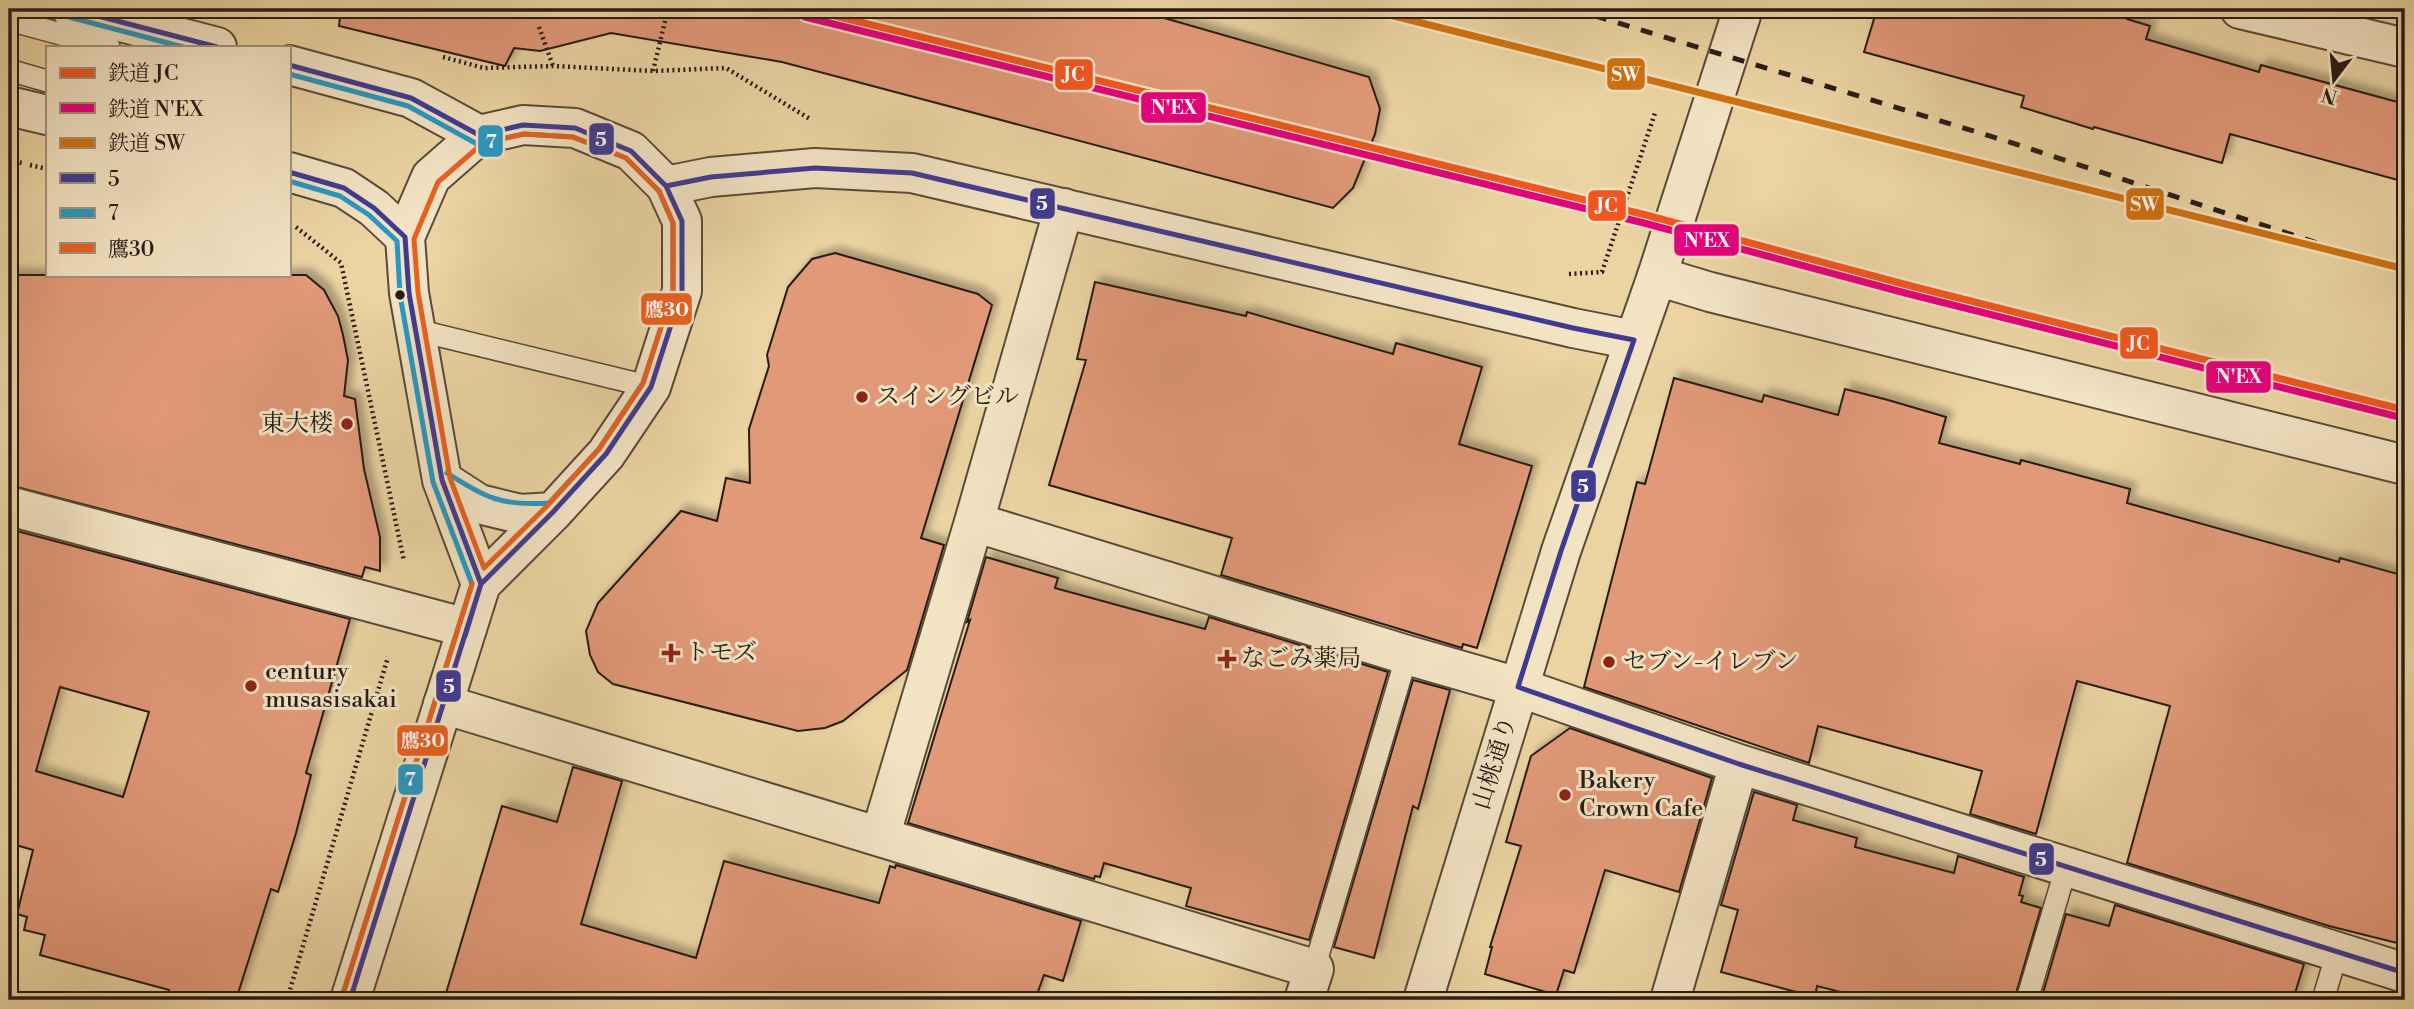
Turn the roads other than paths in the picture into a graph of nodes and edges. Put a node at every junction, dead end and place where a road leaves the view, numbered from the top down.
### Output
1 (71, 9) edge
2 (1743, 9) edge
3 (2240, 9) edge
4 (9, 20) edge
5 (105, 46) edge
6 (201, 46) edge
7 (2405, 48) edge
8 (290, 65) edge
9 (9, 70) edge
10 (46, 80) edge
11 (9, 106) edge
12 (46, 115) edge
13 (479, 135) junction
14 (290, 172) edge
15 (666, 186) junction
16 (1064, 208) junction
17 (405, 237) junction
18 (1657, 276) junction
19 (416, 330) junction
20 (1634, 340) junction
21 (651, 387) junction
22 (2405, 464) edge
23 (442, 480) junction
24 (9, 506) edge
25 (553, 512) junction
26 (974, 522) junction
27 (481, 584) junction
28 (467, 628) junction
29 (1407, 656) junction
30 (1518, 687) junction
31 (443, 704) junction
32 (1739, 764) junction
33 (880, 837) junction
34 (2066, 869) junction
35 (2337, 953) junction
36 (2405, 973) edge
37 (1309, 985) edge
38 (350, 1000) edge
39 (1423, 1000) edge
40 (1670, 1000) edge
41 (2027, 1000) edge
42 (2323, 1000) edge

1 - 6 street
2 - 18 street, 山桃通り
3 - 7 street
4 - 5 lane
8 - 13 street
9 - 10 lane
11 - 12 street
13 - 15 street
13 - 17 street
14 - 17 street
15 - 16 street
15 - 21 street
16 - 20 street
16 - 26 street
17 - 19 street
18 - 20 street, 山桃通り
18 - 22 street
19 - 21 lane
19 - 23 street
20 - 30 street, 山桃通り
21 - 25 street
23 - 25 street
23 - 27 street
24 - 28 street
25 - 27 street
26 - 29 street
26 - 33 street
27 - 28 street
28 - 31 street
29 - 30 street
29 - 37 lane
30 - 32 street
30 - 39 street, 山桃通り
31 - 33 street
31 - 38 street
32 - 34 street
32 - 40 street
33 - 37 street
34 - 35 street
34 - 41 lane
35 - 36 street
35 - 42 lane

